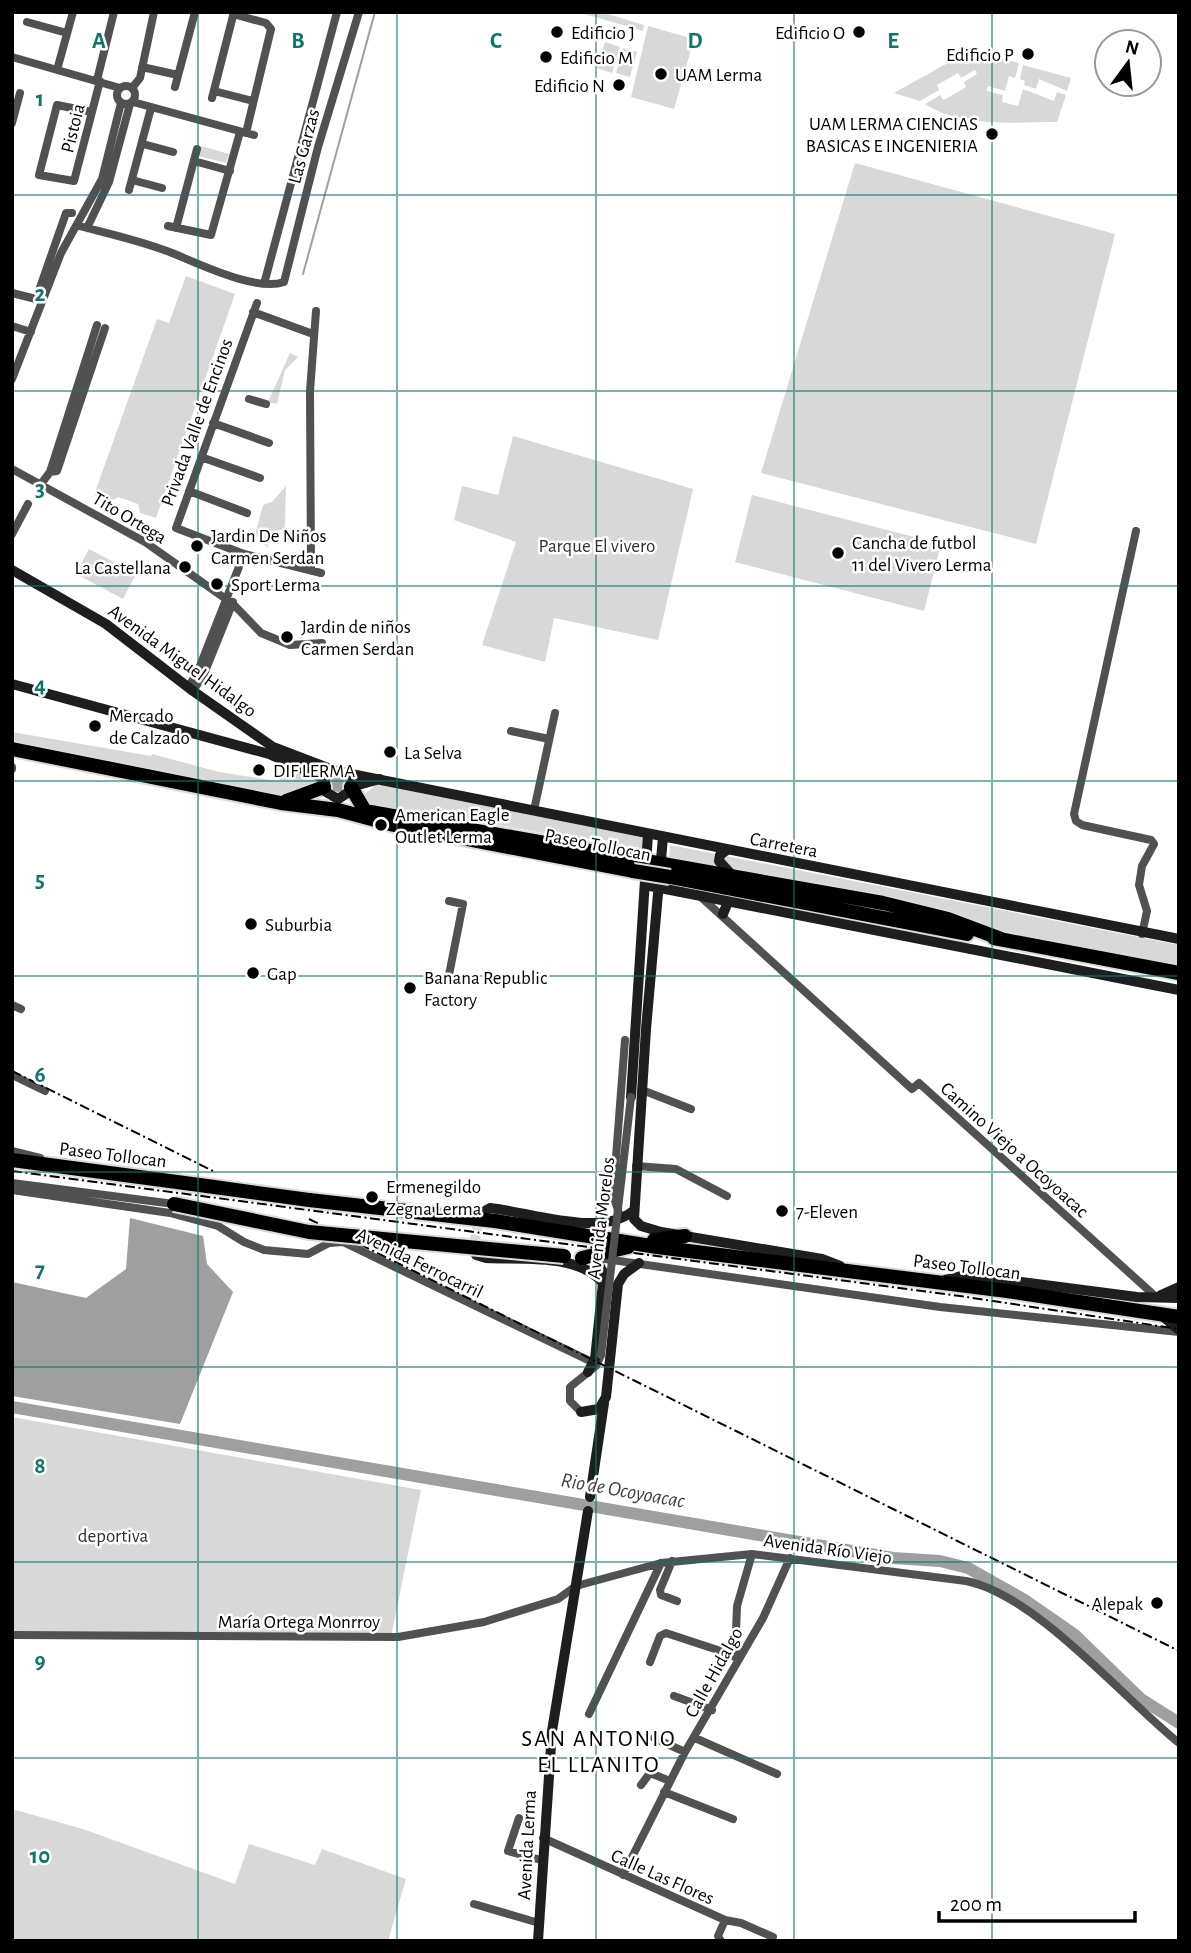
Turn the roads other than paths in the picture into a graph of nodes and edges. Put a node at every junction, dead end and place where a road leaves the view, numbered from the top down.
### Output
1 (73, 12) edge
2 (114, 12) edge
3 (154, 12) edge
4 (195, 12) edge
5 (337, 12) edge
6 (359, 12) edge
7 (234, 13) edge
8 (27, 22) dead end
9 (67, 33) junction
10 (12, 57) edge
11 (142, 67) junction
12 (57, 69) junction
13 (178, 75) junction
14 (99, 81) junction
15 (175, 87) dead end
16 (120, 88) junction
17 (132, 88) junction
18 (17, 97) edge
19 (253, 102) junction
20 (128, 103) junction
21 (151, 108) junction
22 (92, 113) junction
23 (12, 123) edge
24 (246, 134) junction
25 (301, 142) junction
26 (143, 144) junction
27 (318, 147) junction
28 (197, 149) dead end
29 (173, 152) dead end
30 (194, 161) junction
31 (230, 171) junction
32 (106, 180) junction
33 (132, 180) junction
34 (162, 188) dead end
35 (129, 190) dead end
36 (91, 198) junction
37 (101, 202) junction
38 (69, 213) dead end
39 (83, 227) junction
40 (264, 284) junction
41 (12, 293) edge
42 (316, 311) dead end
43 (12, 326) edge
44 (101, 326) dead end
45 (31, 332) junction
46 (313, 334) junction
47 (12, 379) edge
48 (249, 399) dead end
49 (265, 404) dead end
50 (213, 423) junction
51 (269, 443) dead end
52 (201, 457) junction
53 (12, 469) edge
54 (260, 478) dead end
55 (41, 484) junction
56 (189, 491) junction
57 (28, 504) dead end
58 (247, 513) dead end
59 (1136, 531) dead end
60 (12, 534) edge
61 (244, 554) junction
62 (12, 570) edge
63 (311, 570) junction
64 (321, 573) dead end
65 (230, 602) junction
66 (322, 643) dead end
67 (12, 684) edge
68 (191, 688) junction
69 (555, 713) dead end
70 (512, 731) dead end
71 (549, 739) junction
72 (12, 749) edge
73 (271, 750) junction
74 (340, 772) junction
75 (383, 779) junction
76 (325, 783) junction
77 (358, 789) junction
78 (281, 803) junction
79 (338, 803) junction
80 (534, 810) junction
81 (365, 811) junction
82 (648, 834) junction
83 (663, 837) junction
84 (727, 850) junction
85 (654, 862) junction
86 (730, 873) junction
87 (645, 885) junction
88 (658, 888) junction
89 (700, 896) junction
90 (449, 901) dead end
91 (644, 901) junction
92 (657, 902) junction
93 (728, 902) junction
94 (723, 914) junction
95 (1142, 934) junction
96 (1179, 939) edge
97 (1004, 940) junction
98 (1179, 972) edge
99 (449, 975) dead end
100 (1179, 990) edge
101 (12, 1005) edge
102 (21, 1009) dead end
103 (625, 1040) dead end
104 (12, 1076) edge
105 (45, 1091) dead end
106 (635, 1092) junction
107 (691, 1109) dead end
108 (12, 1151) edge
109 (12, 1160) edge
110 (55, 1166) junction
111 (636, 1166) junction
112 (12, 1183) edge
113 (12, 1190) edge
114 (727, 1196) dead end
115 (174, 1204) joint
116 (631, 1213) junction
117 (480, 1214) dead end
118 (685, 1236) junction
119 (632, 1241) junction
120 (474, 1245) dead end
121 (657, 1247) junction
122 (589, 1258) junction
123 (639, 1263) junction
124 (853, 1271) junction
125 (935, 1282) junction
126 (603, 1283) junction
127 (1179, 1287) edge
128 (1042, 1296) junction
129 (1155, 1296) junction
130 (1179, 1298) edge
131 (1179, 1307) edge
132 (1160, 1314) junction
133 (1179, 1317) edge
134 (1179, 1331) edge
135 (596, 1363) junction
136 (607, 1384) junction
137 (606, 1397) junction
138 (581, 1412) junction
139 (600, 1427) junction
140 (590, 1497) joint
141 (588, 1511) joint
142 (752, 1554) junction
143 (790, 1558) junction
144 (671, 1561) junction
145 (661, 1563) junction
146 (576, 1586) junction
147 (677, 1601) dead end
148 (12, 1635) edge
149 (736, 1659) junction
150 (650, 1662) dead end
151 (674, 1696) dead end
152 (712, 1710) junction
153 (589, 1714) dead end
154 (654, 1738) dead end
155 (695, 1738) junction
156 (1179, 1743) edge
157 (685, 1752) junction
158 (777, 1774) dead end
159 (670, 1781) junction
160 (641, 1785) dead end
161 (664, 1792) junction
162 (519, 1818) dead end
163 (733, 1819) dead end
164 (543, 1838) junction
165 (541, 1860) junction
166 (623, 1875) junction
167 (474, 1904) dead end
168 (725, 1920) junction
169 (539, 1923) junction
170 (773, 1937) dead end
171 (538, 1941) edge
172 (721, 1941) edge

1 - 9 street
2 - 14 street, Pistoia
3 - 11 street
4 - 13 street
5 - 25 street, Las Garzas
6 - 27 street, Las Garzas
7 - 19 street
7 - 19 street
8 - 9 street
9 - 12 street
10 - 12 street
11 - 13 street
11 - 17 street
12 - 14 street
13 - 15 street
14 - 16 street
14 - 22 street, Pistoia
16 - 17 street
16 - 20 street
17 - 20 street
18 - 23 street
19 - 24 street
20 - 21 street
20 - 32 street
21 - 24 street
21 - 26 street
22 - 22 street, Pistoia
24 - 31 street
25 - 27 street
25 - 40 street, Las Garzas
26 - 29 street
26 - 33 street
27 - 40 street, Las Garzas
28 - 30 street
30 - 31 street
30 - 31 street
32 - 36 street
32 - 37 street
33 - 34 street
33 - 35 street
36 - 37 street
36 - 39 street
37 - 39 street
38 - 41 street
39 - 40 street
39 - 45 street
42 - 46 street
43 - 45 street
44 - 55 street
45 - 47 street
46 - 50 street, Privada Valle de Encinos
46 - 63 street
48 - 49 street
50 - 51 street
50 - 52 street, Privada Valle de Encinos
52 - 54 street
52 - 56 street, Privada Valle de Encinos
53 - 55 street, Tito Ortega
55 - 65 street, Tito Ortega
56 - 58 street
56 - 61 street, Privada Valle de Encinos
57 - 60 street
59 - 95 street
61 - 63 street, Privada Valle de Encinos
61 - 65 street
62 - 68 main road, Avenida Miguel Hidalgo
63 - 64 street, Privada Valle de Encinos
65 - 66 street, Tito Ortega
65 - 68 street
67 - 73 main road
68 - 73 main road, Avenida Miguel Hidalgo
69 - 71 street
70 - 71 street
71 - 80 street
72 - 78 highway, Paseo Tollocan
73 - 74 main road, Avenida Miguel Hidalgo
73 - 76 main road
74 - 75 main road, Avenida Miguel Hidalgo
74 - 76 main road
74 - 77 main road
75 - 77 main road
75 - 80 main road, Carretera
76 - 78 highway
76 - 79 main road
77 - 79 main road
77 - 81 highway
78 - 79 highway, Paseo Tollocan
79 - 81 street
79 - 97 highway, Paseo Tollocan, bridge
80 - 82 main road, Carretera
81 - 85 highway
82 - 83 main road, Carretera
82 - 85 main road, Avenida Morelos
83 - 84 main road, Carretera
83 - 85 main road, Avenida Morelos
84 - 86 main road
84 - 95 main road, Carretera
85 - 86 highway
85 - 87 main road, Avenida Morelos
85 - 88 main road, Avenida Morelos
86 - 97 highway
87 - 88 main road
87 - 91 main road, Avenida Morelos
88 - 89 main road
88 - 92 main road, Avenida Morelos
89 - 93 main road
89 - 94 street, Camino Viejo a Ocoyoacac
90 - 99 street
91 - 92 main road
91 - 106 main road, Avenida Morelos
92 - 106 main road, Avenida Morelos
93 - 94 main road
93 - 100 main road
94 - 129 street, Camino Viejo a Ocoyoacac
95 - 96 main road, Carretera
97 - 98 highway, Paseo Tollocan
101 - 102 street
103 - 116 street
104 - 105 street
106 - 107 street
106 - 111 main road, Avenida Morelos
106 - 135 street, Avenida Morelos, bridge
108 - 110 street
109 - 110 highway, Paseo Tollocan
110 - 119 highway, Paseo Tollocan, bridge
111 - 114 street
111 - 116 main road, Avenida Morelos
112 - 115 street
113 - 135 street, Avenida Ferrocarril
115 - 122 highway, bridge
116 - 117 main road
116 - 118 main road, Avenida Morelos
118 - 119 highway
118 - 124 main road, Avenida Morelos
119 - 121 highway, Paseo Tollocan
120 - 126 main road
121 - 122 highway
121 - 124 highway, Paseo Tollocan
122 - 123 street
122 - 126 main road
123 - 134 street
123 - 136 main road, Avenida Morelos
124 - 125 highway, Paseo Tollocan
125 - 128 highway, Paseo Tollocan
125 - 129 main road
126 - 135 main road
127 - 129 main road
128 - 131 highway
128 - 132 highway
129 - 130 main road
132 - 133 highway
132 - 134 main road
135 - 136 main road
135 - 138 street, Avenida Morelos
136 - 137 main road, Avenida Morelos
137 - 138 main road
137 - 139 main road, Avenida Morelos
138 - 139 main road
139 - 140 main road
140 - 141 street
141 - 146 main road
142 - 143 street, Avenida Río Viejo
142 - 144 street, Avenida Río Viejo
142 - 149 street
143 - 149 street, Calle Hidalgo
143 - 156 street, Avenida Río Viejo
144 - 145 street, Avenida Río Viejo
144 - 147 street
145 - 146 street, Avenida Río Viejo
145 - 153 street
146 - 148 street, María Ortega Monrroy
146 - 164 main road, Avenida Lerma
149 - 150 street
149 - 152 street, Calle Hidalgo
151 - 152 street
152 - 155 street, Calle Hidalgo
154 - 157 street
155 - 157 street, Calle Hidalgo
155 - 158 street
157 - 159 street, Calle Hidalgo
159 - 160 street
159 - 161 street, Calle Hidalgo
161 - 163 street
161 - 166 street, Calle Hidalgo
162 - 165 street
164 - 165 main road, Avenida Lerma
164 - 166 street, Calle Las Flores
165 - 169 main road, Avenida Lerma
166 - 168 street, Calle Las Flores
167 - 169 street
168 - 170 street, Calle Las Flores
168 - 172 street
169 - 171 main road, Avenida Lerma

